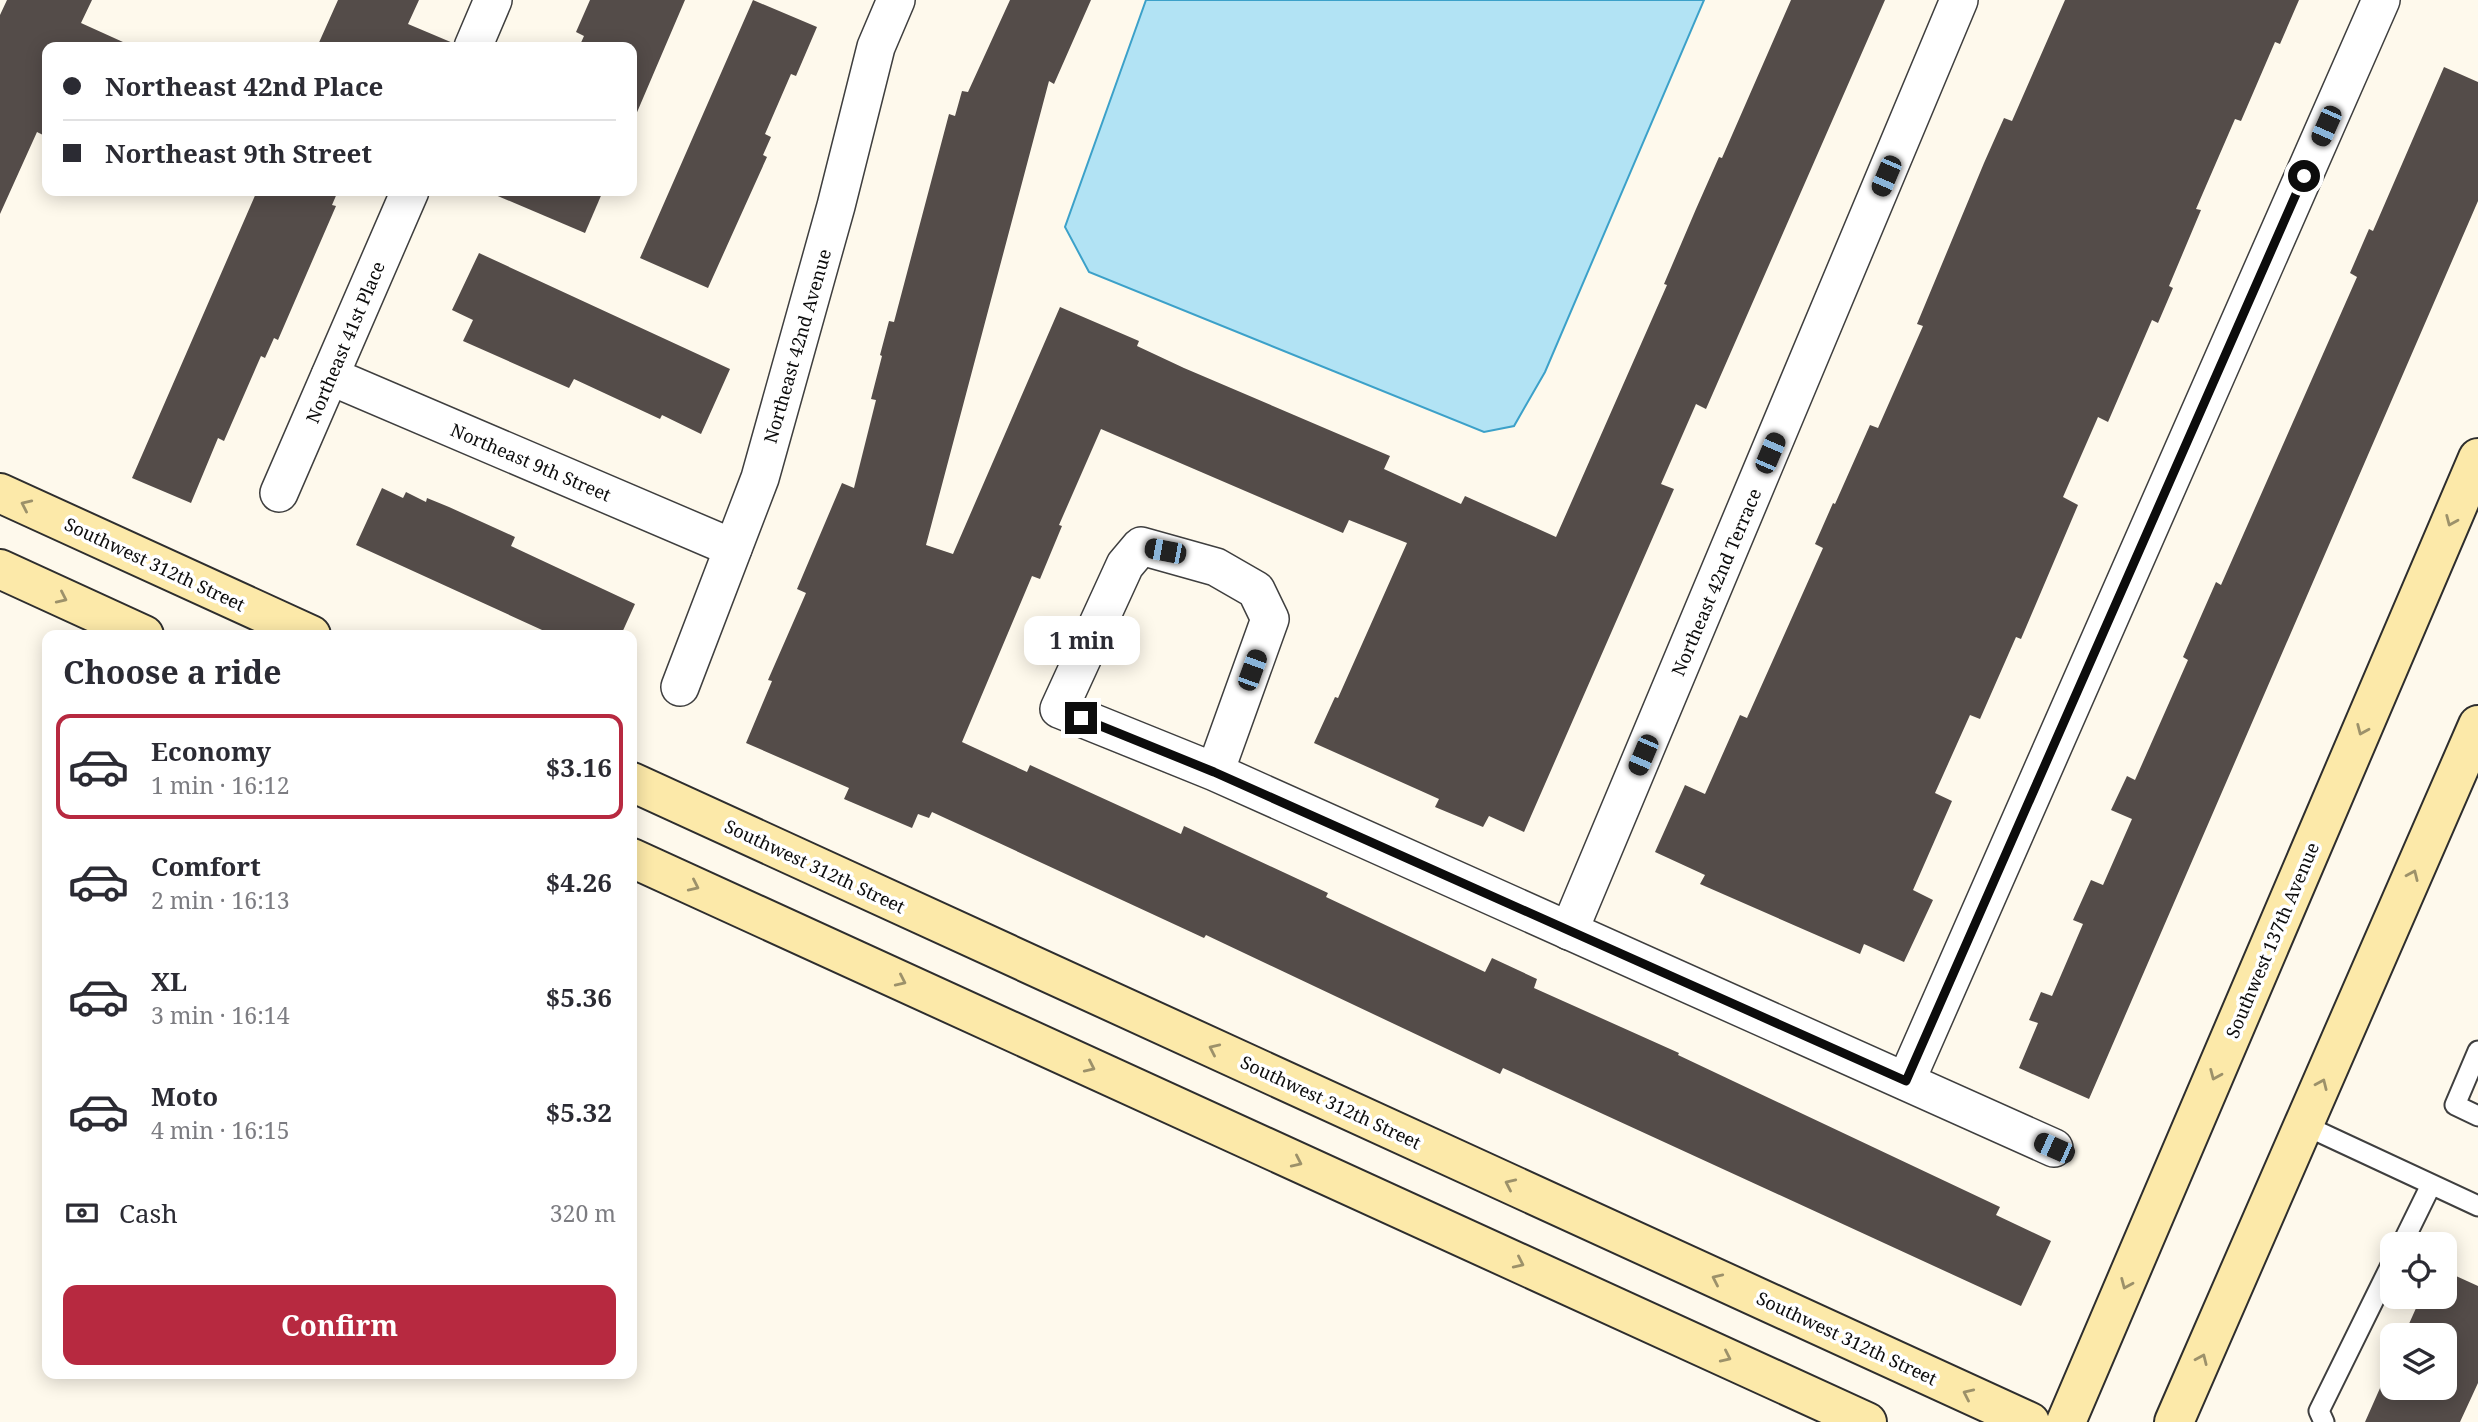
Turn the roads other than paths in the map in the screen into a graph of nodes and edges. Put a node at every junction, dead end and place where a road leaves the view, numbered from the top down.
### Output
1 (493, 0) edge
2 (896, 0) edge
3 (1959, 0) edge
4 (2381, 0) edge
5 (474, 42) edge
6 (408, 196) edge
7 (330, 376) junction
8 (2478, 458) edge
9 (0, 493) edge
10 (279, 493) dead end
11 (733, 548) junction
12 (0, 569) edge
13 (133, 630) edge
14 (300, 630) edge
15 (680, 687) dead end
16 (2478, 725) edge
17 (1214, 772) junction
18 (637, 784) edge
19 (637, 860) edge
20 (1569, 931) junction
21 (2478, 1051) edge
22 (1906, 1081) junction
23 (2478, 1116) edge
24 (2304, 1125) junction
25 (2054, 1148) dead end
26 (2431, 1185) junction
27 (2478, 1206) edge
28 (2408, 1232) edge
29 (2380, 1287) edge
30 (1867, 1422) edge
31 (2030, 1422) edge
32 (2066, 1422) edge
33 (2174, 1422) edge
34 (2324, 1422) edge

1 - 5 street
2 - 11 street, Northeast 42nd Avenue
3 - 20 street, Northeast 42nd Terrace
4 - 22 street
6 - 7 street, Northeast 41st Place
7 - 10 street, Northeast 41st Place
7 - 11 street, Northeast 9th Street
8 -> 32 main road, Southwest 137th Avenue
14 -> 9 main road, Southwest 312th Street
11 - 15 street, Northeast 42nd Avenue
12 -> 13 main road
24 -> 16 main road
17 - 17 street
17 - 20 street
31 -> 18 main road, Southwest 312th Street
19 -> 30 main road
20 - 22 street
21 - 23 lane
22 - 25 street
24 - 26 lane
33 -> 24 main road
26 - 27 lane
26 - 28 lane
29 - 34 lane

